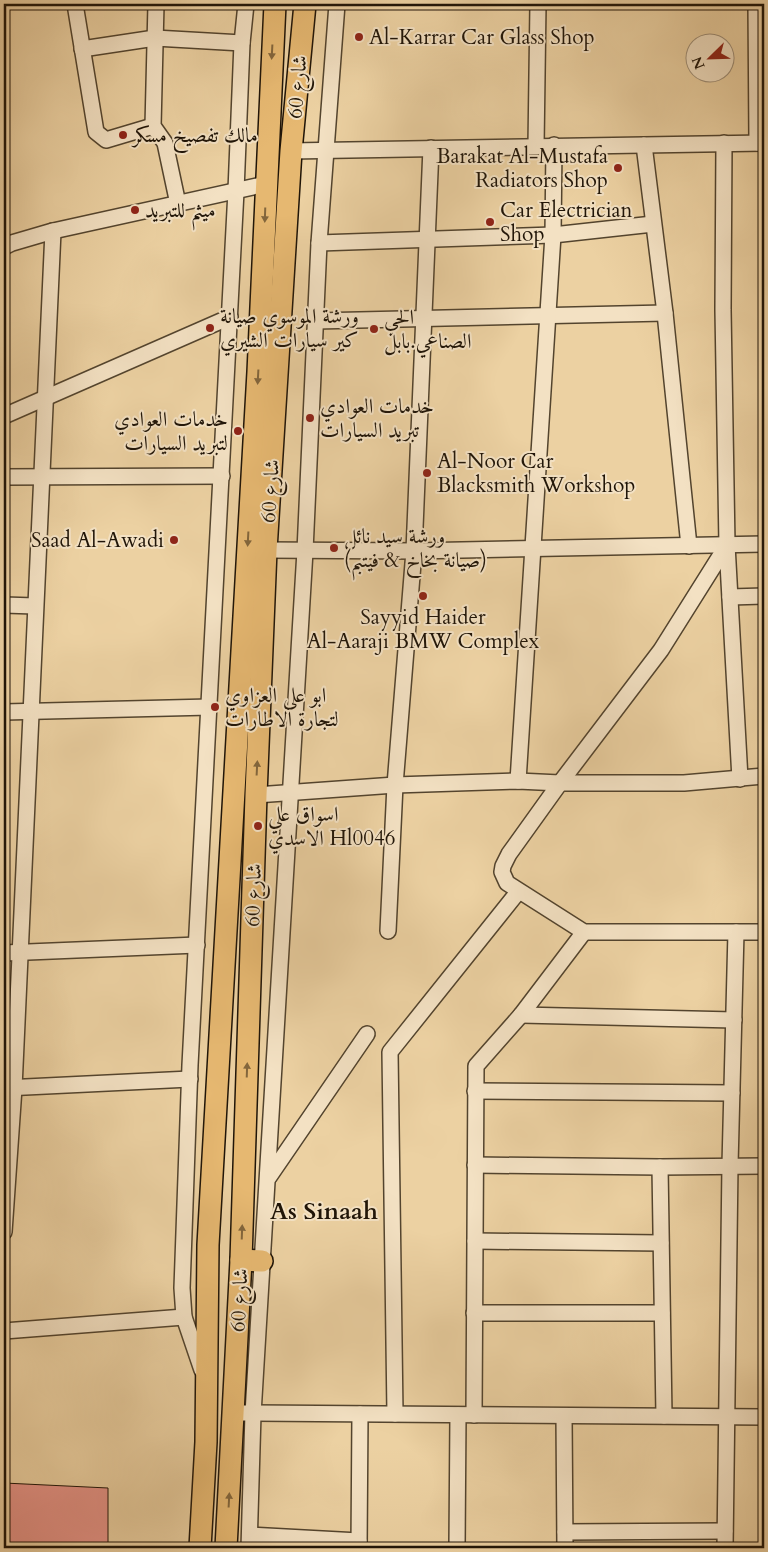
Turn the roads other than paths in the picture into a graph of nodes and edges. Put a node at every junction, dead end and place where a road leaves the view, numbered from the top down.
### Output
1 (75, 4) edge
2 (156, 4) edge
3 (246, 4) edge
4 (275, 4) edge
5 (305, 4) edge
6 (336, 4) edge
7 (538, 4) edge
8 (756, 4) edge
9 (155, 38) junction
10 (242, 43) junction
11 (82, 49) junction
12 (152, 126) junction
13 (724, 143) junction
14 (761, 143) edge
15 (644, 144) junction
16 (554, 145) junction
17 (536, 146) junction
18 (431, 148) junction
19 (291, 151) junction
20 (325, 151) junction
21 (266, 184) junction
22 (236, 191) junction
23 (178, 204) junction
24 (653, 224) junction
25 (53, 231) junction
26 (552, 235) junction
27 (427, 239) junction
28 (319, 243) junction
29 (4, 247) edge
30 (665, 313) junction
31 (548, 314) junction
32 (230, 317) junction
33 (424, 317) junction
34 (316, 321) junction
35 (45, 397) junction
36 (4, 416) edge
37 (41, 476) junction
38 (222, 476) junction
39 (4, 477) edge
40 (764, 544) edge
41 (727, 545) junction
42 (689, 546) junction
43 (532, 549) junction
44 (266, 550) junction
45 (306, 551) junction
46 (414, 551) junction
47 (764, 596) edge
48 (730, 597) junction
49 (4, 605) edge
50 (35, 606) junction
51 (210, 707) junction
52 (30, 711) junction
53 (4, 712) edge
54 (764, 776) edge
55 (740, 778) junction
56 (518, 781) junction
57 (560, 783) junction
58 (395, 785) junction
59 (291, 794) junction
60 (256, 795) junction
61 (518, 892) junction
62 (388, 931) dead end
63 (584, 932) junction
64 (736, 932) junction
65 (764, 932) edge
66 (197, 945) junction
67 (4, 952) edge
68 (20, 952) junction
69 (521, 1015) junction
70 (734, 1020) junction
71 (367, 1034) dead end
72 (190, 1079) junction
73 (9, 1088) edge
74 (475, 1091) junction
75 (732, 1093) junction
76 (475, 1166) junction
77 (730, 1166) junction
78 (764, 1166) edge
79 (660, 1167) junction
80 (268, 1178) junction
81 (4, 1232) edge
82 (475, 1241) junction
83 (661, 1243) junction
84 (241, 1260) junction
85 (262, 1261) junction
86 (474, 1313) junction
87 (662, 1313) junction
88 (184, 1318) junction
89 (4, 1331) edge
90 (207, 1393) junction
91 (243, 1413) junction
92 (360, 1414) junction
93 (395, 1414) junction
94 (458, 1415) junction
95 (474, 1415) junction
96 (564, 1416) junction
97 (664, 1416) junction
98 (726, 1417) junction
99 (764, 1417) edge
100 (725, 1531) junction
101 (565, 1532) junction
102 (249, 1542) edge
103 (359, 1545) edge
104 (200, 1548) edge
105 (226, 1548) edge
106 (457, 1548) edge
107 (565, 1548) edge
108 (725, 1548) edge

1 - 11 street
2 - 9 street
3 - 10 street
4 -> 21 highway, شارع 60
5 - 19 highway, شارع 60
6 - 20 street
7 - 17 street
8 - 14 street
9 - 10 street
9 - 11 street
9 - 12 street
10 - 22 street
11 - 12 street
12 - 23 street
13 - 14 street
13 - 15 street
13 - 41 street
15 - 16 street
15 - 24 street
16 - 17 street
16 - 26 street
17 - 18 street
18 - 20 street
18 - 27 street
19 - 20 street
19 - 44 highway, شارع 60
20 - 28 street
21 - 22 street
21 -> 90 highway, شارع 60
22 - 23 street
22 - 32 street
23 - 25 street
24 - 26 street
24 - 30 street
25 - 29 street
25 - 35 street
26 - 27 street
26 - 31 street
27 - 28 street
27 - 33 street
28 - 34 street
30 - 31 street
30 - 42 street
31 - 33 street
31 - 43 street
32 - 35 street
32 - 38 street
33 - 34 street
33 - 46 street
34 - 45 street
35 - 36 street
35 - 37 street
37 - 38 street
37 - 39 street
37 - 50 street
38 - 51 street
40 - 41 street
41 - 42 street
41 - 48 street
41 - 57 street
42 - 43 street
43 - 46 street
43 - 56 street
44 - 45 street
60 -> 44 highway, شارع 60
45 - 46 street
45 - 59 street
46 - 58 street
47 - 48 street
48 - 55 street
49 - 50 street
50 - 52 street
51 - 52 street
51 - 66 street
52 - 53 street
52 - 68 street
54 - 55 street
55 - 57 street
56 - 57 street
56 - 58 street
57 - 61 street
58 - 59 street
58 - 62 street
59 - 60 street
59 - 80 street
84 -> 60 highway, شارع 60
61 - 63 street
61 - 93 street
63 - 64 street
63 - 69 street
64 - 65 street
64 - 70 street
66 - 68 street
66 - 72 street
67 - 68 street
68 - 73 street
69 - 70 street
69 - 74 street
70 - 75 street
71 - 80 street
72 - 73 street
72 - 88 street
73 - 81 street
74 - 75 street
74 - 76 street
75 - 77 street
76 - 79 street
76 - 82 street
77 - 78 street
77 - 79 street
77 - 98 street
79 - 83 street
80 - 85 street
82 - 83 street
82 - 86 street
83 - 87 street
84 - 85 highway
84 - 91 highway, شارع 60
85 - 91 street
86 - 87 street
86 - 95 street
87 - 97 street
88 - 89 street
88 - 90 street
90 - 104 highway, شارع 60
91 - 92 street
91 - 102 street
105 -> 91 highway, شارع 60
92 - 93 street
92 - 103 street
93 - 94 street
94 - 95 street
94 - 106 street
95 - 96 street
96 - 97 street
96 - 101 street
97 - 98 street
98 - 99 street
98 - 100 street
100 - 101 street
100 - 108 street
101 - 107 street
102 - 103 street

